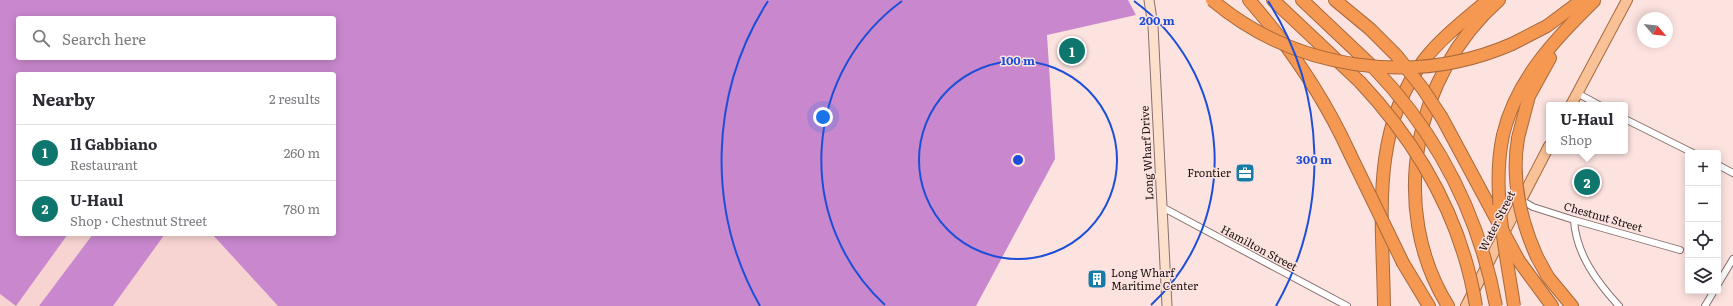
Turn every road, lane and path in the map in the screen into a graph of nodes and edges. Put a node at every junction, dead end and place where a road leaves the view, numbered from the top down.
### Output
1 (1149, 0) edge
2 (1212, 0) edge
3 (1249, 0) edge
4 (1273, 0) edge
5 (1302, 0) edge
6 (1335, 0) edge
7 (1488, 0) edge
8 (1499, 0) edge
9 (1582, 0) edge
10 (1594, 0) edge
11 (1627, 0) edge
12 (1577, 93) junction
13 (1572, 102) edge
14 (1594, 102) edge
15 (1628, 120) edge
16 (1687, 150) edge
17 (1546, 152) edge
18 (1721, 167) edge
19 (1733, 173) edge
20 (1521, 200) junction
21 (1162, 207) junction
22 (1574, 220) junction
23 (1680, 250) dead end
24 (1733, 259) edge
25 (1731, 268) edge
26 (1721, 280) edge
27 (1712, 294) edge
28 (1447, 305) edge
29 (1167, 306) edge
30 (1347, 306) edge
31 (1384, 306) edge
32 (1429, 306) edge
33 (1466, 306) edge
34 (1476, 306) edge
35 (1496, 306) edge
36 (1514, 306) edge
37 (1552, 306) edge
38 (1572, 306) edge
39 (1618, 306) edge
40 (1705, 306) edge

1 - 21 main road, Long Wharf Drive
2 - 9 highway, bridge
3 - 32 highway, bridge
4 - 34 highway, bridge
5 - 35 highway, bridge
6 - 37 highway, bridge
7 - 31 highway
8 - 28 highway
10 - 36 highway, bridge
10 - 38 highway, bridge
11 - 12 main road
12 - 13 main road
12 - 14 street
15 - 16 street
17 - 20 main road, Water Street
18 - 19 street
20 - 22 street, Chestnut Street
20 - 33 main road, Water Street
21 - 29 main road, Long Wharf Drive
21 - 30 street, Hamilton Street
22 - 23 street, Chestnut Street
22 - 39 street
24 - 25 street
25 - 26 street
27 - 40 street

